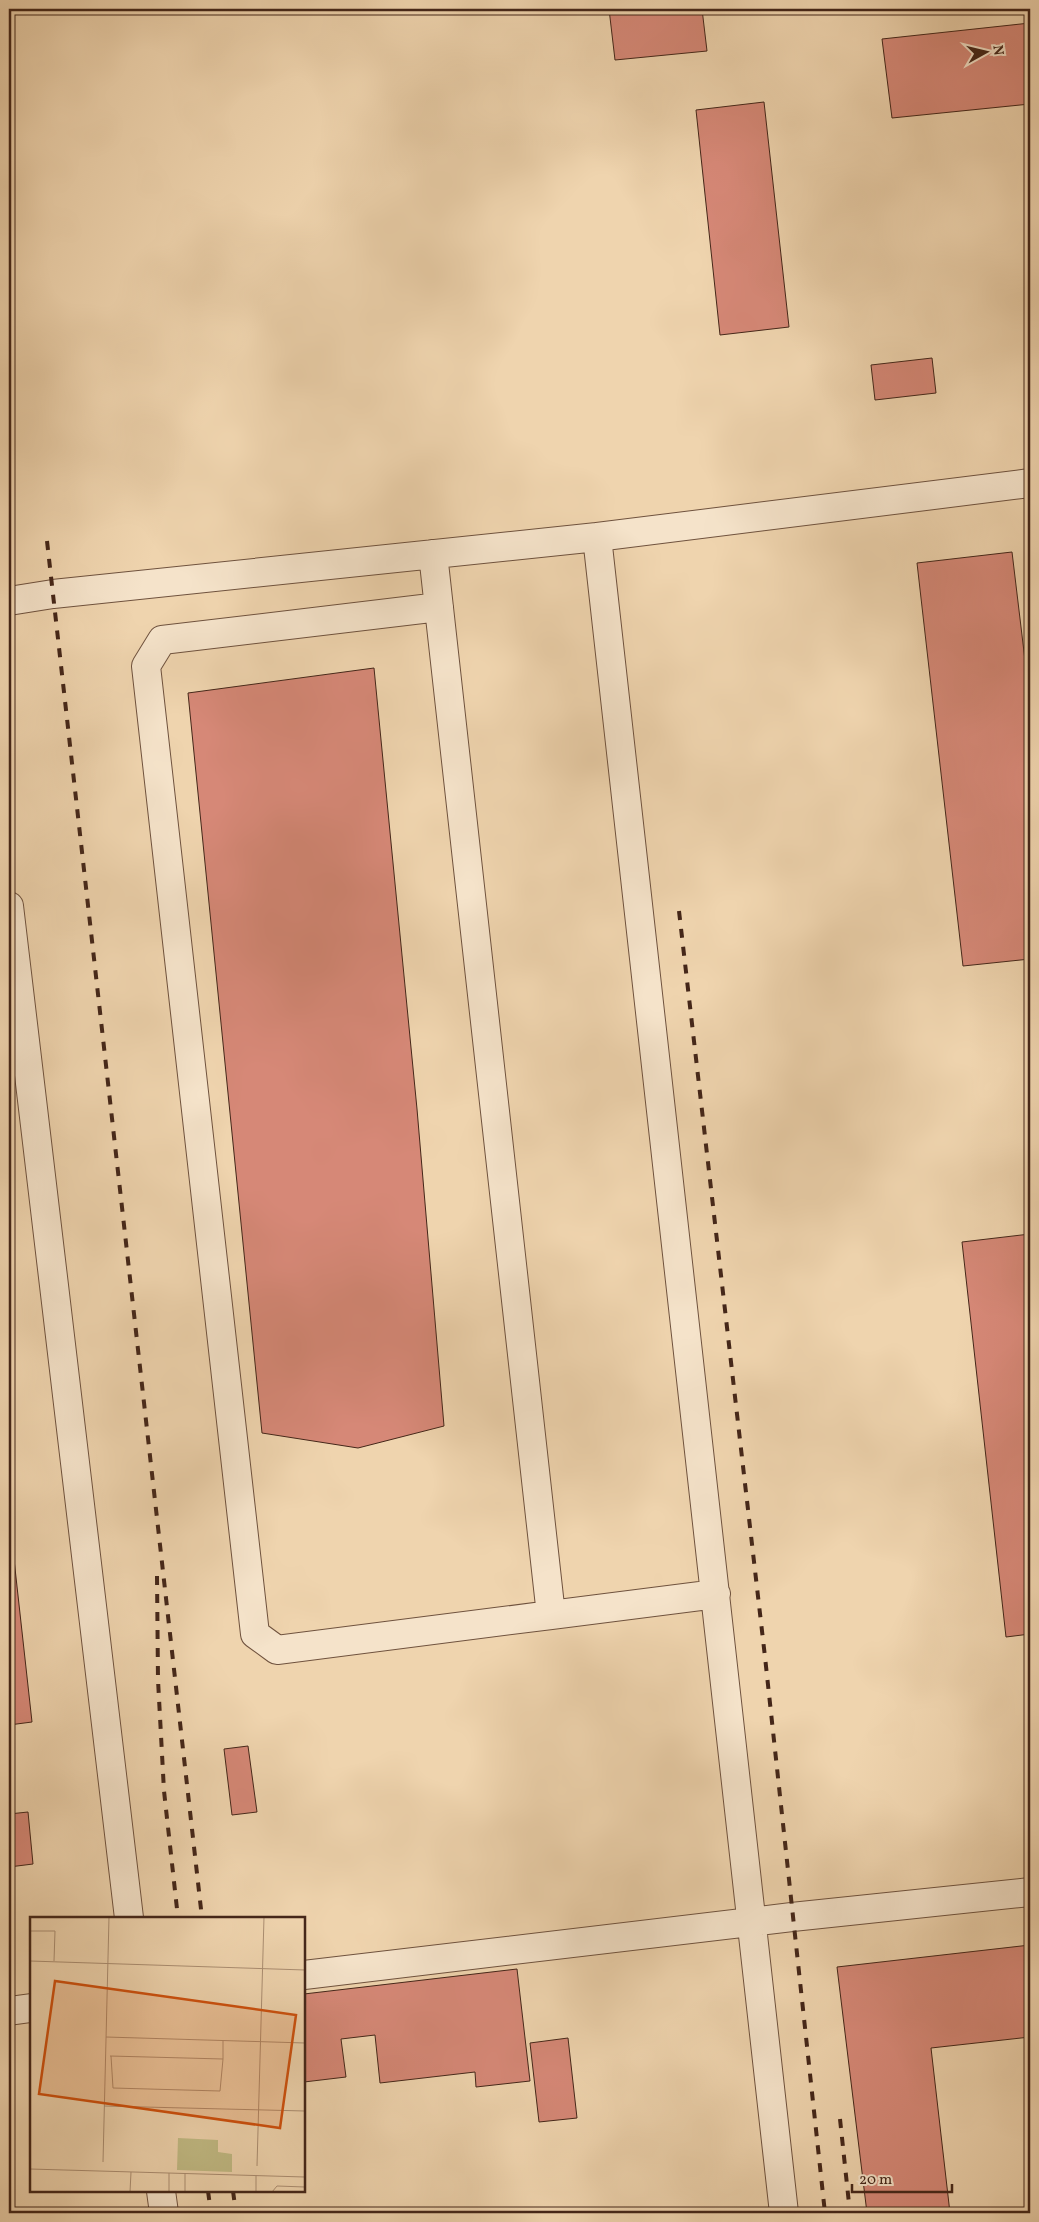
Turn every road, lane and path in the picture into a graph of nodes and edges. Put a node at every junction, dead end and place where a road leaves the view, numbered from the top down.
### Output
1 (1030, 483) edge
2 (597, 537) junction
3 (433, 554) junction
4 (9, 601) edge
5 (439, 608) junction
6 (9, 906) edge
7 (716, 1594) junction
8 (551, 1615) junction
9 (1030, 1892) edge
10 (129, 1917) edge
11 (752, 1922) junction
12 (305, 1975) edge
13 (30, 2008) edge
14 (9, 2010) edge
15 (162, 2192) edge
16 (164, 2213) edge
17 (784, 2213) edge

1 - 2 lane
2 - 3 lane
2 - 7 lane
3 - 4 lane
3 - 5 lane
5 - 8 lane
5 - 8 lane
6 - 10 lane
7 - 8 lane
7 - 11 lane
9 - 11 lane
11 - 12 lane
11 - 17 lane
13 - 14 lane
15 - 16 lane

